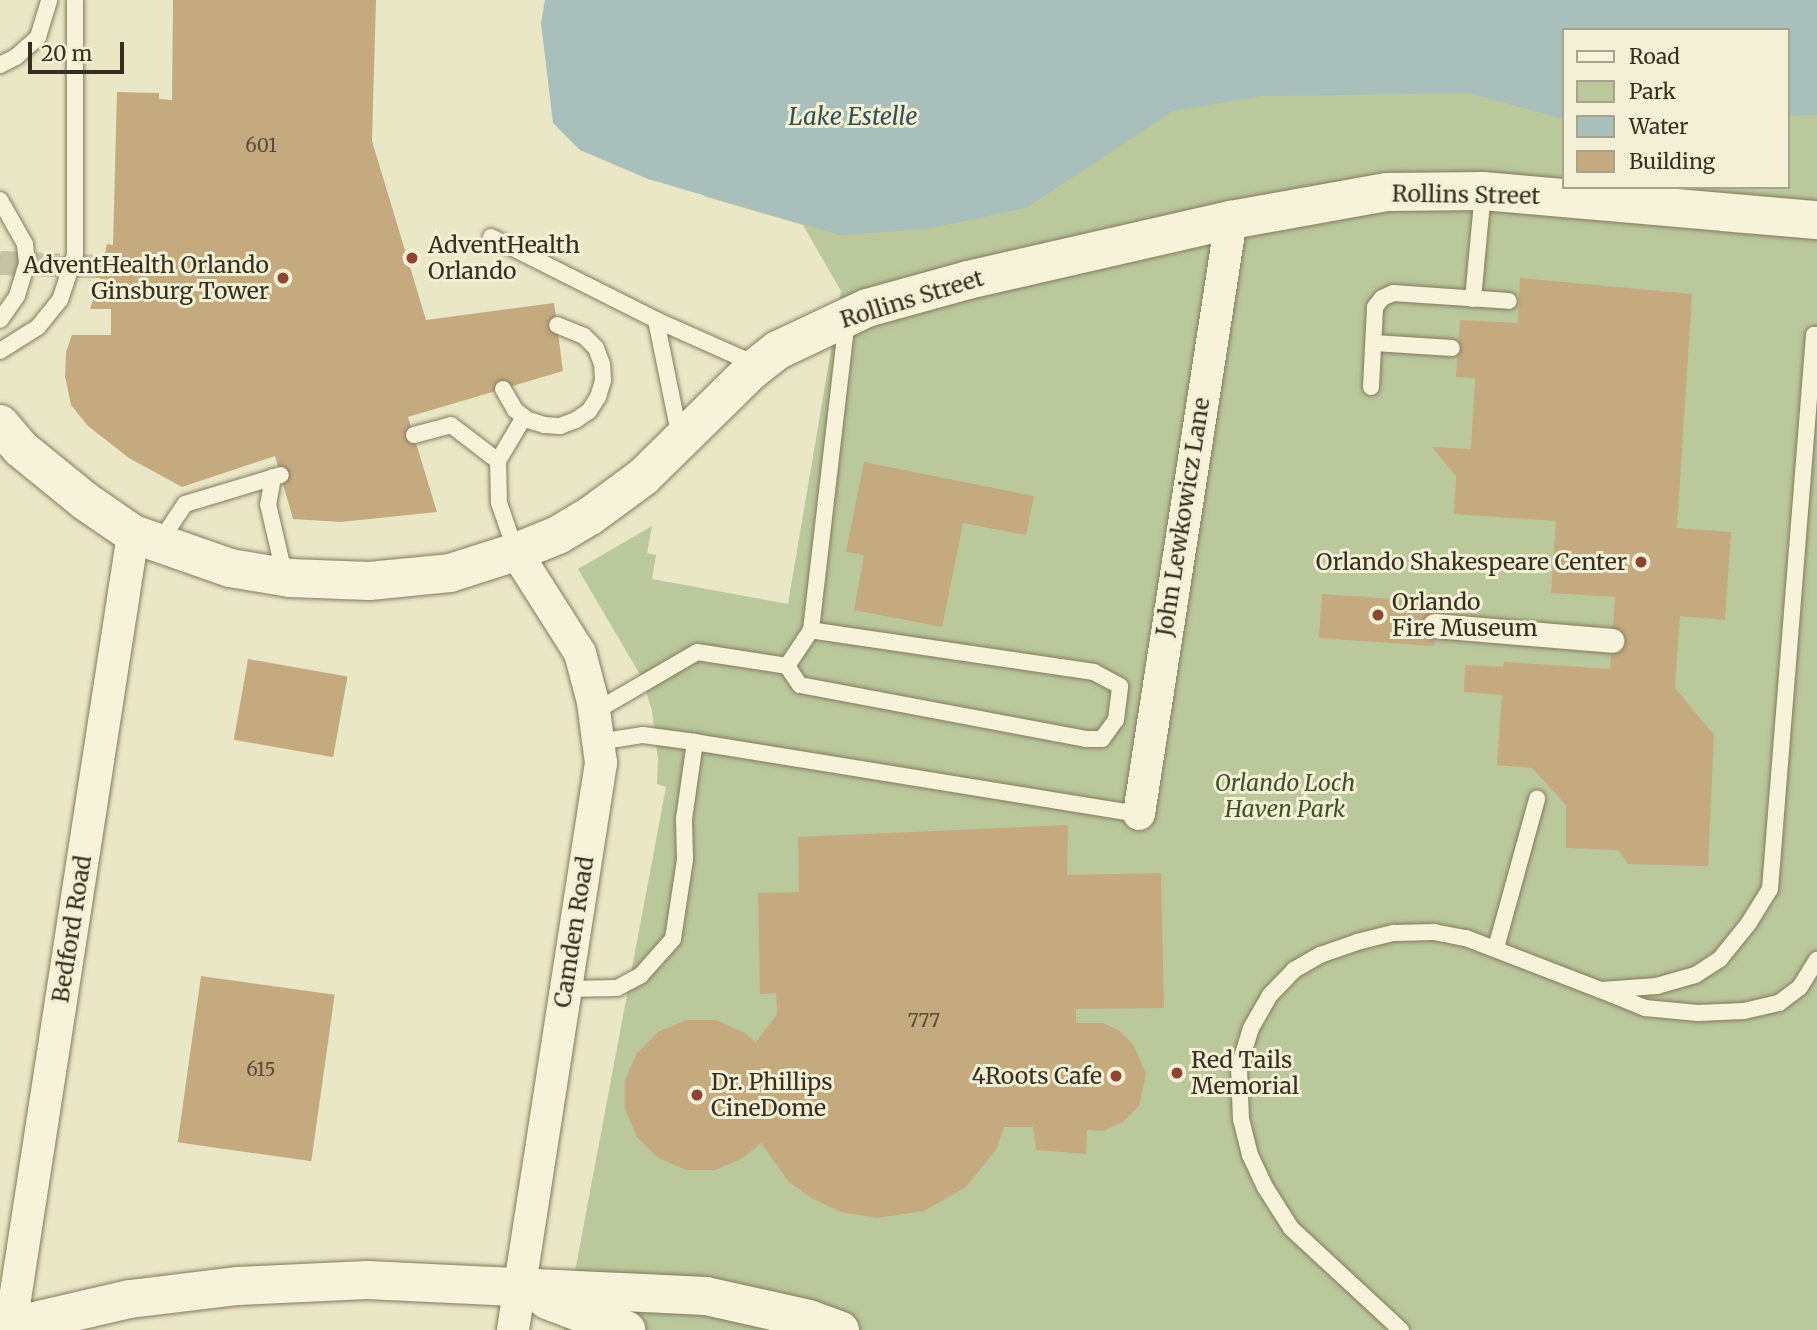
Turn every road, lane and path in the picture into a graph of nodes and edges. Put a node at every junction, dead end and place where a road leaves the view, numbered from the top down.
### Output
1 (49, 0) edge
2 (75, 0) edge
3 (0, 65) edge
4 (1483, 191) junction
5 (0, 200) edge
6 (1231, 220) junction
7 (1817, 220) edge
8 (491, 237) dead end
9 (1473, 299) junction
10 (1509, 301) dead end
11 (848, 316) junction
12 (0, 320) edge
13 (656, 320) junction
14 (557, 325) dead end
15 (1817, 335) edge
16 (1374, 343) junction
17 (1452, 348) dead end
18 (0, 351) edge
19 (758, 366) junction
20 (1371, 387) dead end
21 (503, 389) dead end
22 (524, 417) junction
23 (0, 424) edge
24 (414, 435) dead end
25 (680, 442) junction
26 (498, 461) junction
27 (146, 538) junction
28 (516, 552) junction
29 (285, 578) junction
30 (1435, 626) dead end
31 (811, 630) junction
32 (1612, 641) dead end
33 (787, 666) junction
34 (596, 727) junction
35 (695, 742) junction
36 (1538, 799) dead end
37 (1139, 814) joint
38 (1496, 948) junction
39 (1817, 960) edge
40 (566, 989) junction
41 (1601, 990) junction
42 (519, 1289) junction
43 (5, 1327) edge
44 (513, 1330) edge
45 (626, 1330) edge
46 (840, 1330) edge
47 (1401, 1330) edge

1 - 3 lane
2 - 18 lane
4 - 6 street, Rollins Street
4 - 7 street, Rollins Street
4 - 9 lane
5 - 12 lane
6 - 11 street, Rollins Street
6 - 37 street, John Lewkowicz Lane
8 - 13 lane
9 - 10 lane
9 - 16 lane
11 - 19 street, Rollins Street
11 - 31 lane
13 - 19 lane
13 - 25 lane
14 - 22 lane
15 - 41 lane
16 - 17 lane
16 - 20 lane
19 - 25 street, Rollins Street
21 - 22 lane
22 - 26 lane
23 - 27 street, Rollins Street
24 - 26 lane
25 - 28 street, Rollins Street
26 - 28 lane
27 - 29 street, Rollins Street
27 - 29 lane
27 - 43 street, Bedford Road
28 - 29 street, Rollins Street
28 - 34 street, Camden Road
30 - 32 street
31 - 33 lane
31 - 33 lane
33 - 34 lane
34 - 35 lane
34 - 40 street, Camden Road
35 - 37 lane
35 - 40 lane
36 - 38 lane
38 - 41 lane
38 - 47 lane
39 - 41 lane
40 - 42 street, Camden Road
42 - 43 street
42 - 44 street, Camden Road
42 - 45 street
42 - 46 street

